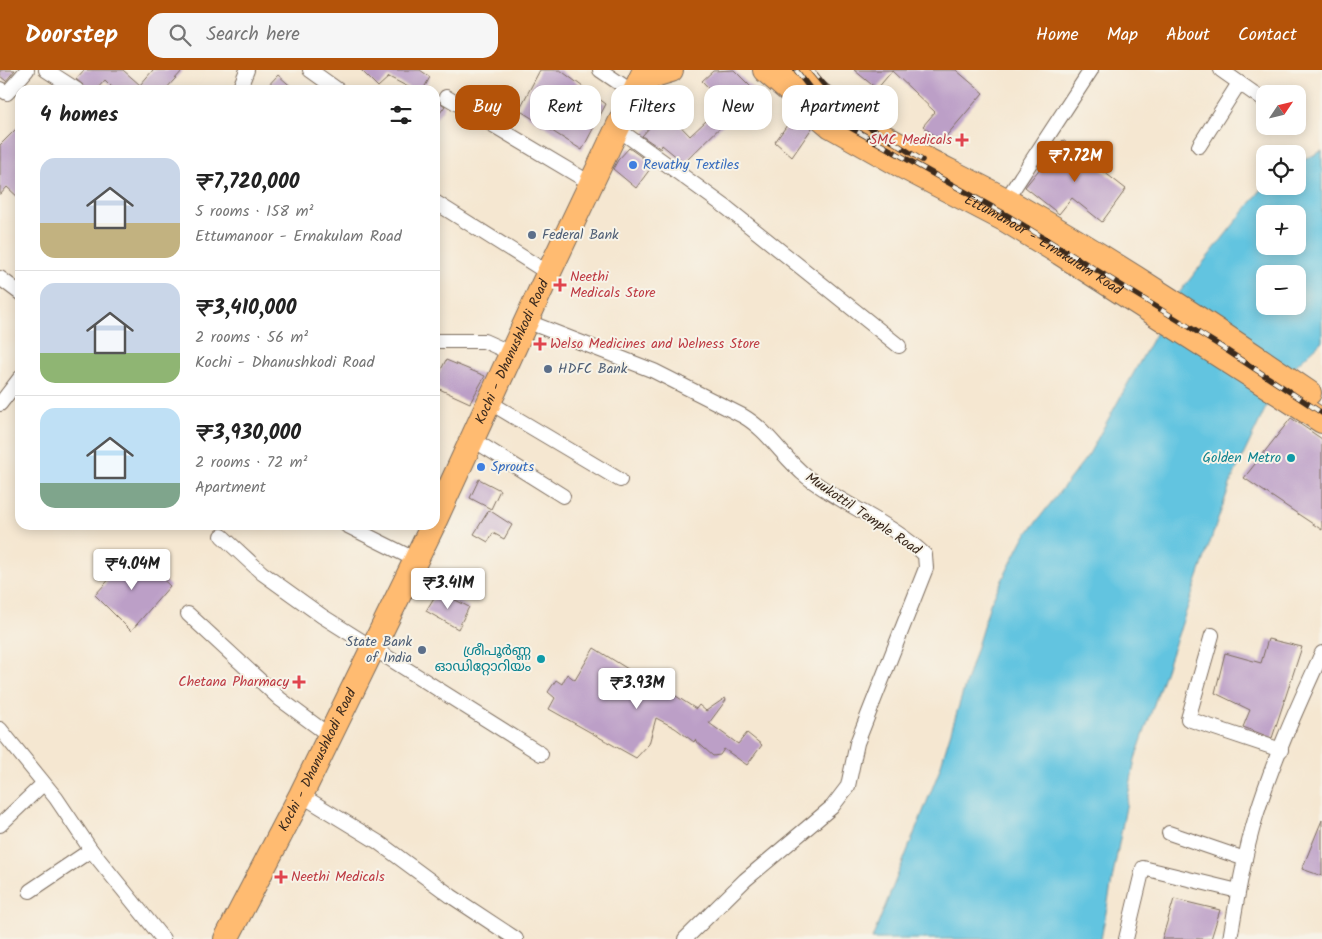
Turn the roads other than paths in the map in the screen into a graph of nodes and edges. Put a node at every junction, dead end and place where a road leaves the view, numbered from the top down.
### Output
1 (27, 70) edge
2 (46, 70) edge
3 (247, 70) edge
4 (310, 70) edge
5 (600, 70) edge
6 (765, 70) edge
7 (792, 70) edge
8 (1221, 70) edge
9 (1087, 71) edge
10 (650, 77) edge
11 (1239, 83) junction
12 (69, 85) edge
13 (241, 85) edge
14 (331, 85) edge
15 (0, 89) edge
16 (1256, 95) edge
17 (446, 97) dead end
18 (618, 130) edge
19 (619, 130) edge
20 (1199, 146) dead end
21 (592, 184) junction
22 (1006, 200) junction
23 (440, 205) edge
24 (1064, 244) junction
25 (548, 273) junction
26 (0, 278) edge
27 (15, 290) edge
28 (526, 321) junction
29 (440, 341) edge
30 (899, 346) dead end
31 (511, 353) junction
32 (15, 384) edge
33 (489, 402) junction
34 (0, 404) edge
35 (1321, 414) edge
36 (472, 439) junction
37 (620, 480) dead end
38 (563, 496) dead end
39 (440, 509) edge
40 (356, 530) edge
41 (430, 530) edge
42 (222, 536) dead end
43 (416, 560) junction
44 (188, 614) dead end
45 (1212, 635) dead end
46 (374, 646) junction
47 (1322, 653) edge
48 (0, 728) edge
49 (330, 736) junction
50 (1281, 750) junction
51 (541, 754) dead end
52 (43, 784) junction
53 (300, 795) junction
54 (0, 825) edge
55 (1169, 833) dead end
56 (91, 850) junction
57 (1245, 858) junction
58 (30, 891) dead end
59 (1238, 891) junction
60 (163, 939) edge
61 (226, 939) edge
62 (516, 939) edge
63 (685, 939) edge
64 (1126, 939) edge
65 (1230, 939) edge

1 - 15 street
2 - 12 street
3 - 13 street
4 - 14 street
5 - 10 street
6 - 24 highway, Ettumanoor - Ernakulam Road
7 - 22 highway
8 - 11 street
9 - 22 street
11 - 16 street
11 - 20 street
17 - 21 street
18 - 21 highway, Kochi - Dhanushkodi Road
19 - 30 street
21 - 25 highway, Kochi - Dhanushkodi Road
22 - 24 highway
23 - 25 street
24 - 35 highway, Ettumanoor - Ernakulam Road
25 - 28 highway, Kochi - Dhanushkodi Road
26 - 27 street
28 - 31 highway, Kochi - Dhanushkodi Road
28 - 63 street, Muukottil Temple Road
29 - 31 street
31 - 33 highway, Kochi - Dhanushkodi Road
32 - 34 street
33 - 36 highway, Kochi - Dhanushkodi Road
33 - 37 street
36 - 38 street
36 - 39 highway, Kochi - Dhanushkodi Road
40 - 43 street
41 - 43 highway, Kochi - Dhanushkodi Road
42 - 46 street
43 - 46 highway, Kochi - Dhanushkodi Road
44 - 49 street
45 - 50 street
46 - 49 highway, Kochi - Dhanushkodi Road
46 - 51 street
47 - 50 street
48 - 52 street
49 - 53 highway, Kochi - Dhanushkodi Road
50 - 57 street
52 - 54 street
52 - 56 street
53 - 61 highway, Kochi - Dhanushkodi Road
53 - 62 street
55 - 57 street
56 - 58 street
56 - 60 street
57 - 59 street
59 - 64 street
59 - 65 street

